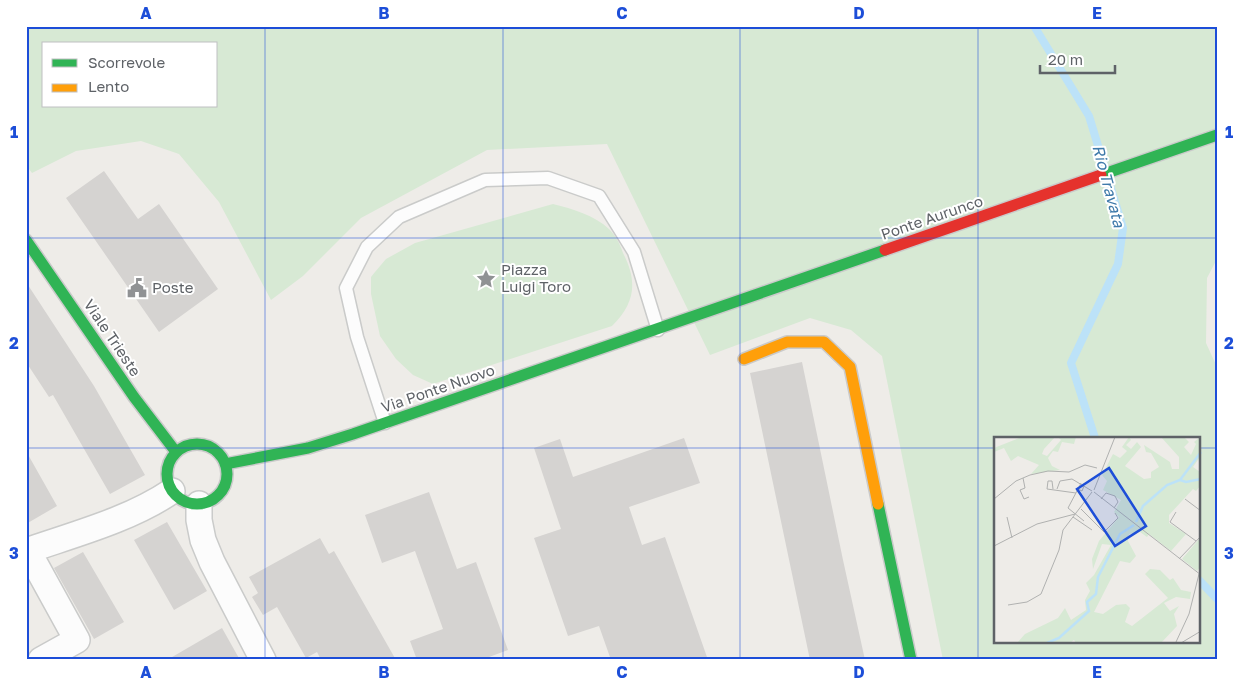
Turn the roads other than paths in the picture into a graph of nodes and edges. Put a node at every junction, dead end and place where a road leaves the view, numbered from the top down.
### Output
1 (1217, 135) edge
2 (26, 240) edge
3 (658, 330) junction
4 (744, 359) dead end
5 (385, 423) junction
6 (176, 452) junction
7 (225, 464) junction
8 (172, 491) junction
9 (199, 504) junction
10 (27, 551) edge
11 (41, 660) edge
12 (263, 660) edge
13 (911, 660) edge

1 - 3 street, Ponte Aurunco
2 - 6 street, Viale Trieste
3 - 5 street, Via Ponte Nuovo
3 - 5 lane
4 - 13 street
5 - 7 street, Via Ponte Nuovo
6 - 7 street
6 - 8 street
7 - 9 street
8 - 9 street
8 - 10 street
9 - 12 street
10 - 11 street

